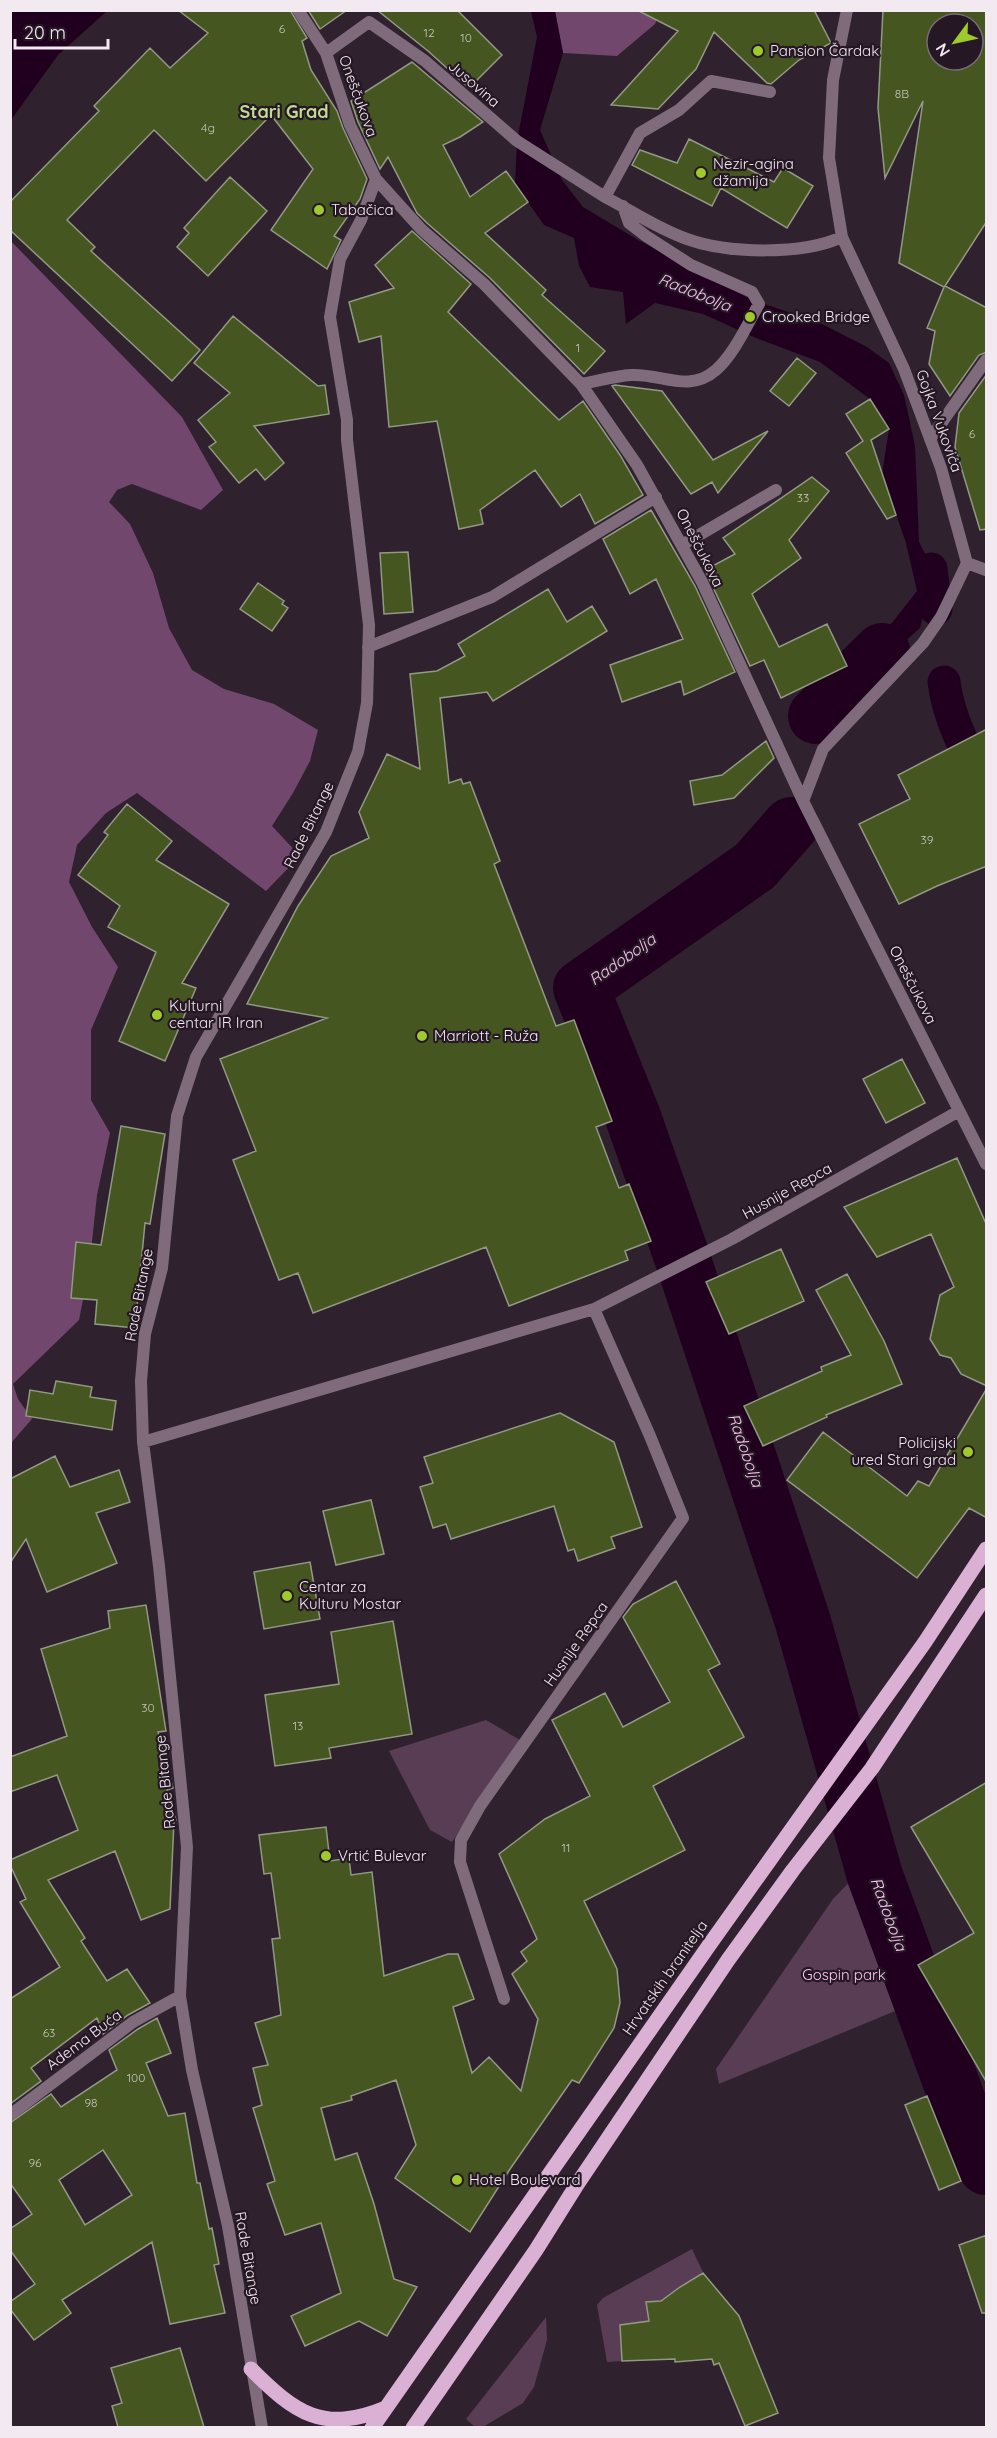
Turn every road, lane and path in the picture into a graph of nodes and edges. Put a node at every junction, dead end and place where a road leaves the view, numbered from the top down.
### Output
1 (298, 10) edge
2 (847, 10) edge
3 (326, 53) junction
4 (770, 92) dead end
5 (376, 178) junction
6 (605, 197) junction
7 (623, 206) junction
8 (842, 237) junction
9 (987, 360) edge
10 (581, 384) junction
11 (930, 439) junction
12 (776, 490) dead end
13 (656, 497) junction
14 (682, 545) junction
15 (967, 563) junction
16 (987, 570) edge
17 (368, 647) junction
18 (802, 801) junction
19 (960, 1111) junction
20 (987, 1164) edge
21 (594, 1309) junction
22 (143, 1442) junction
23 (987, 1549) edge
24 (987, 1595) edge
25 (180, 1996) junction
26 (504, 1999) dead end
27 (10, 2115) edge
28 (251, 2369) junction
29 (386, 2408) junction
30 (262, 2427) edge
31 (372, 2427) edge
32 (413, 2427) edge

1 - 3 street, Oneščukova
2 - 8 street, Gojka Vukovića
3 - 5 street, Oneščukova
3 - 6 street, Jusovina
4 - 6 street
5 - 10 street, Oneščukova
5 - 17 street, Rade Bitange
6 - 7 street, Jusovina
7 - 8 street, Jusovina
7 - 10 street
8 - 11 street, Gojka Vukovića
9 - 11 street
10 - 13 street, Oneščukova
11 - 15 street, Gojka Vukovića
12 - 14 street
13 - 14 street, Oneščukova
13 - 17 street
14 - 18 street, Oneščukova
15 - 16 street
15 - 18 street
17 - 22 street, Rade Bitange
18 - 19 street, Oneščukova
19 - 20 street, Oneščukova
19 - 21 street, Husnije Repca
21 - 22 street, Husnije Repca
21 - 26 street, Husnije Repca
22 - 25 street, Rade Bitange
23 - 29 main road, Hrvatskih branitelja
24 - 32 main road
25 - 27 street, Adema Buća
25 - 28 street, Rade Bitange
28 - 29 main road
28 - 30 street, Rade Bitange
29 - 31 main road, Hrvatskih branitelja

